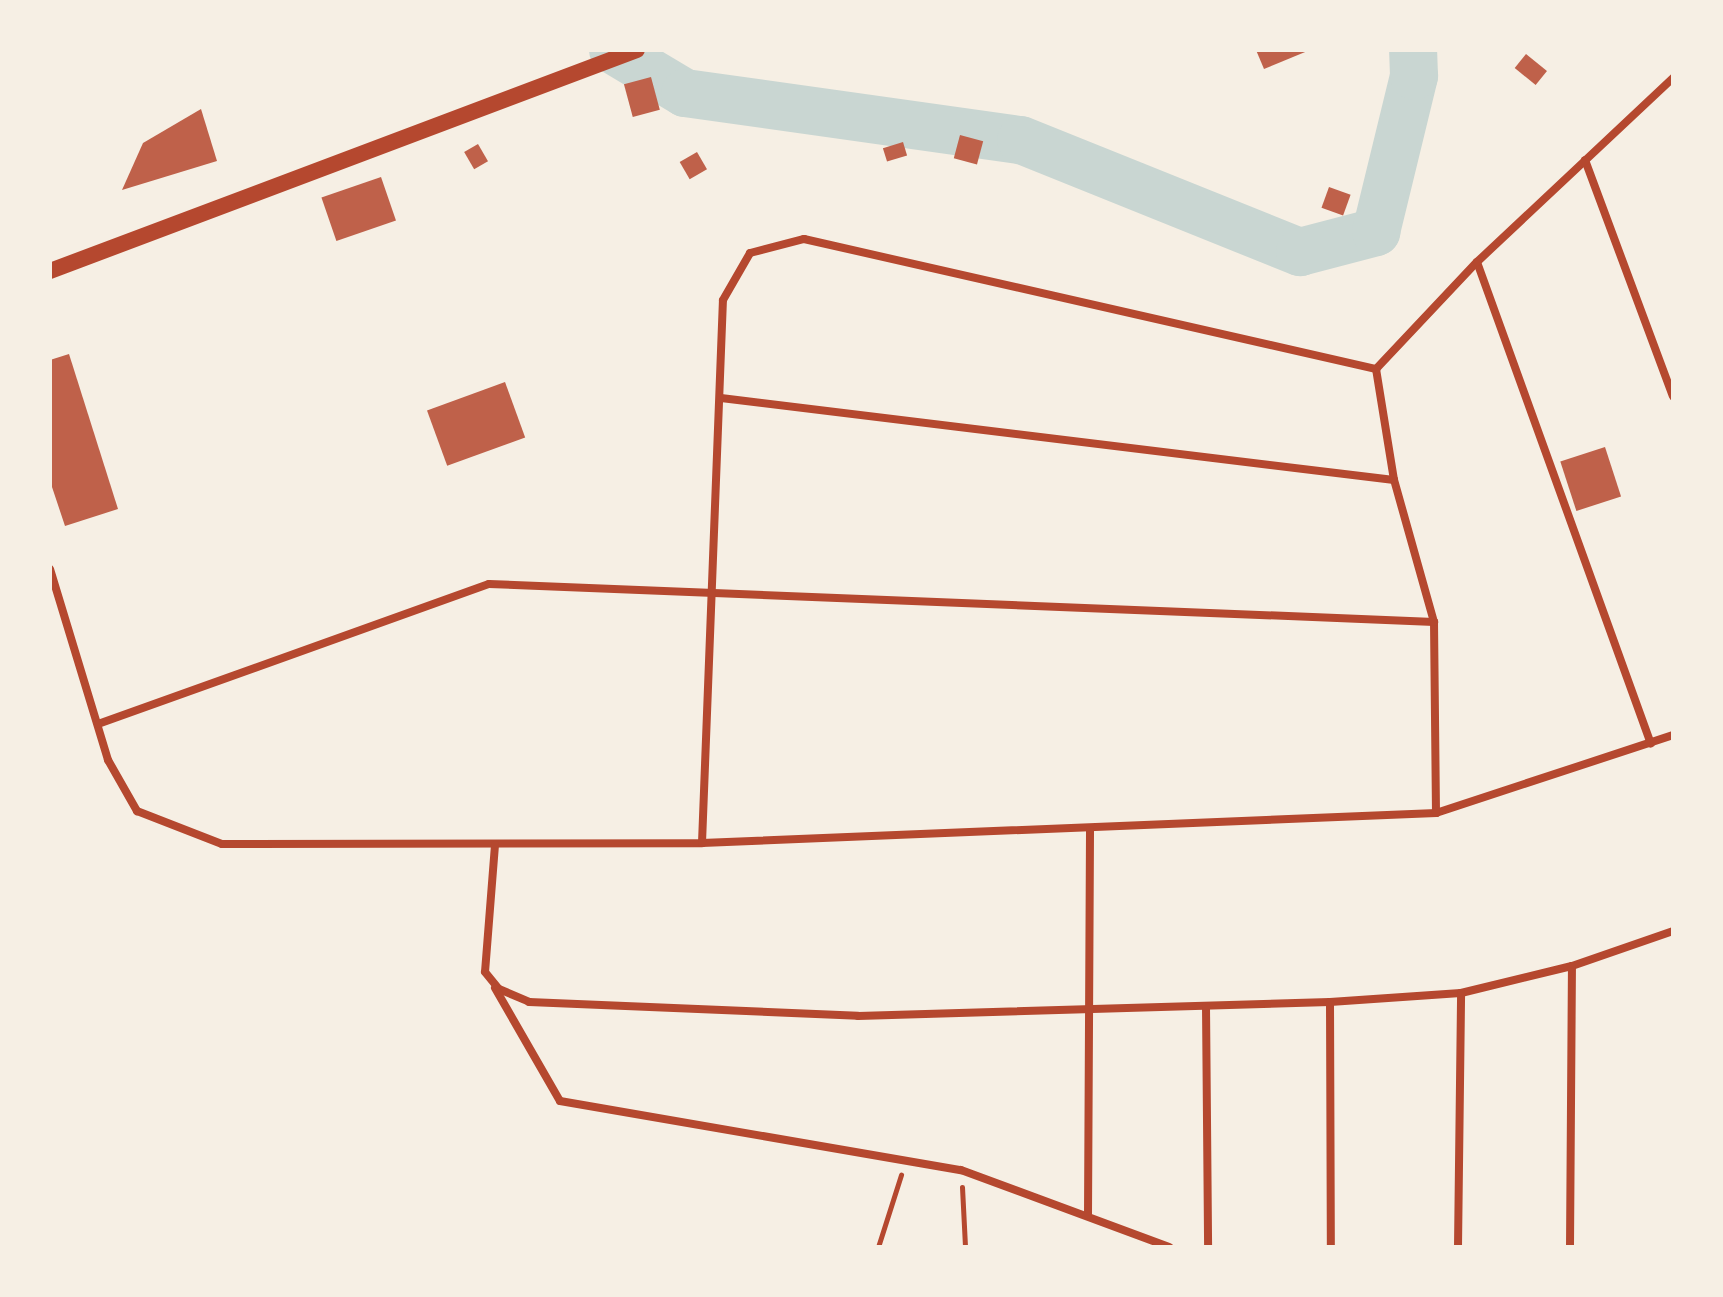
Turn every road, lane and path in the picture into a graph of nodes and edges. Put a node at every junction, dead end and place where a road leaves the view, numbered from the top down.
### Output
1 (637, 50) edge
2 (1673, 78) edge
3 (1585, 160) junction
4 (1477, 262) junction
5 (50, 271) edge
6 (1376, 369) junction
7 (1673, 396) edge
8 (721, 398) junction
9 (1394, 480) junction
10 (50, 569) edge
11 (716, 590) junction
12 (1434, 622) junction
13 (98, 724) junction
14 (1673, 735) edge
15 (1651, 744) junction
16 (1436, 813) junction
17 (1090, 830) junction
18 (702, 843) junction
19 (495, 845) junction
20 (1673, 931) edge
21 (1572, 966) junction
22 (485, 972) junction
23 (1461, 993) junction
24 (1330, 1002) junction
25 (1206, 1006) junction
26 (1088, 1007) junction
27 (905, 1162) junction
28 (961, 1170) junction
29 (1088, 1215) junction
30 (878, 1247) edge
31 (965, 1247) edge
32 (1169, 1247) edge
33 (1208, 1247) edge
34 (1331, 1247) edge
35 (1458, 1247) edge
36 (1570, 1247) edge

1 - 5 main road
2 - 3 street
3 - 4 street
3 - 7 street
4 - 6 street
4 - 15 street
6 - 8 street
6 - 9 street
8 - 9 street
8 - 11 street
9 - 12 street
10 - 13 street
11 - 12 street
11 - 13 street
11 - 18 street
12 - 16 street
13 - 19 street
14 - 15 street
15 - 16 street
16 - 17 street
17 - 18 street
17 - 26 street
18 - 19 street
19 - 22 street
20 - 21 street
21 - 23 street
21 - 36 street
22 - 26 street
22 - 27 street
23 - 24 street
23 - 35 street
24 - 25 street
24 - 34 street
25 - 26 street
25 - 33 street
26 - 29 street
27 - 28 street
27 - 30 path
28 - 29 street
28 - 31 path
29 - 32 street

